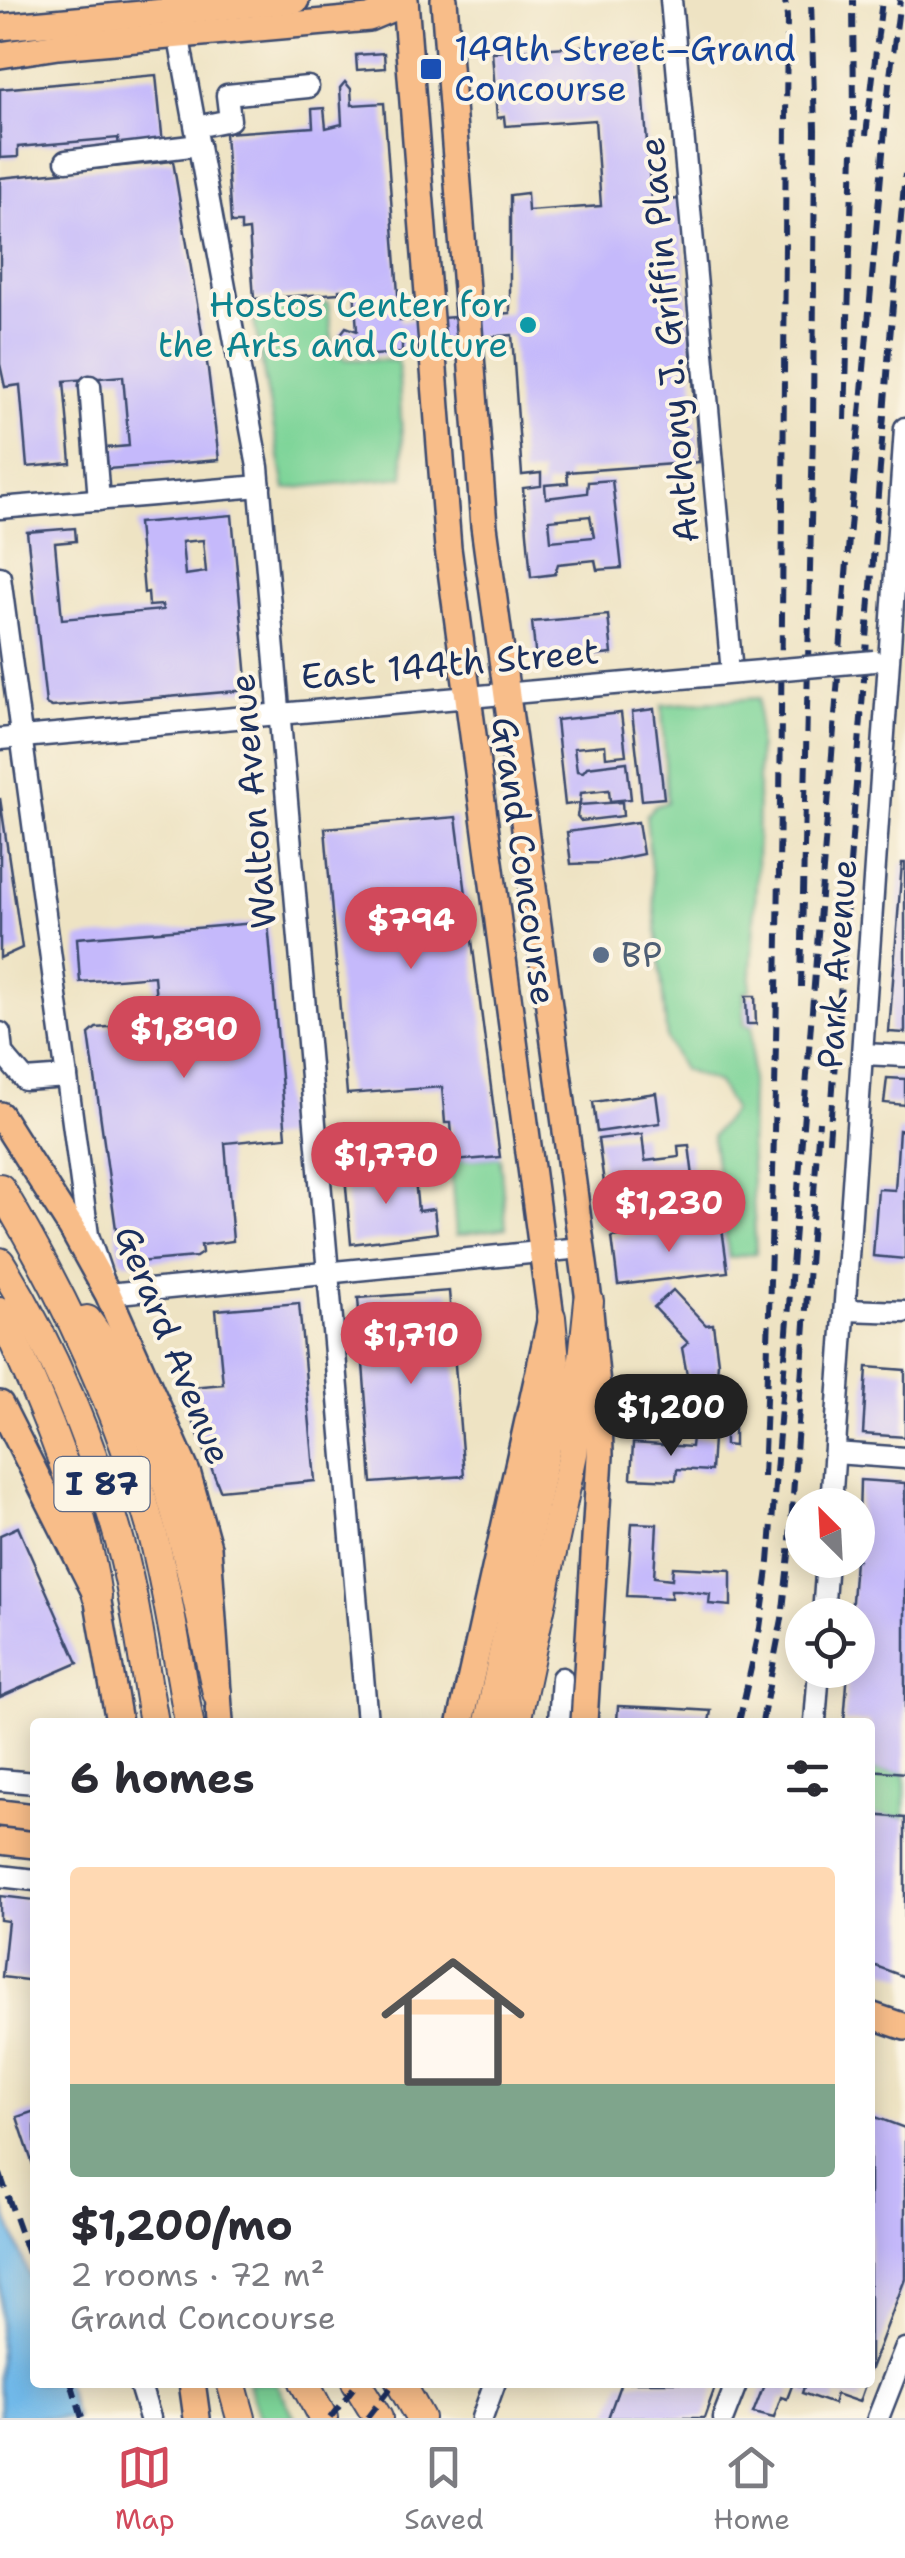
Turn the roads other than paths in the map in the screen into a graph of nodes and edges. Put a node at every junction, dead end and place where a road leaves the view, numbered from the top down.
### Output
1 (296, 0) edge
2 (445, 0) edge
3 (671, 0) edge
4 (401, 1) edge
5 (174, 16) edge
6 (0, 27) edge
7 (0, 55) edge
8 (308, 87) dead end
9 (198, 136) junction
10 (66, 161) dead end
11 (90, 386) dead end
12 (905, 428) edge
13 (260, 486) junction
14 (99, 500) junction
15 (0, 508) edge
16 (0, 577) edge
17 (890, 660) edge
18 (736, 673) junction
19 (508, 692) junction
20 (466, 695) junction
21 (277, 712) junction
22 (11, 738) edge
23 (0, 1033) edge
24 (863, 1054) junction
25 (905, 1056) edge
26 (67, 1077) junction
27 (0, 1116) edge
28 (0, 1188) edge
29 (581, 1248) junction
30 (542, 1252) junction
31 (0, 1262) edge
32 (48, 1270) junction
33 (326, 1273) junction
34 (108, 1294) junction
35 (589, 1301) junction
36 (844, 1310) junction
37 (0, 1312) edge
38 (905, 1312) edge
39 (551, 1317) junction
40 (0, 1404) edge
41 (835, 1454) junction
42 (905, 1458) edge
43 (832, 1488) edge
44 (97, 1596) junction
45 (562, 1678) dead end
46 (818, 1688) edge
47 (217, 1693) junction
48 (118, 1718) edge
49 (153, 1718) edge
50 (187, 1718) edge
51 (220, 1718) edge
52 (367, 1718) edge
53 (462, 1718) edge
54 (490, 1718) edge
55 (517, 1718) edge
56 (560, 1718) edge
57 (584, 1718) edge
58 (815, 1718) edge
59 (0, 1780) edge
60 (30, 1783) edge
61 (0, 1813) edge
62 (30, 1816) edge
63 (0, 1841) edge
64 (30, 1844) edge
65 (0, 1876) edge
66 (30, 1879) edge
67 (875, 2022) edge
68 (905, 2027) edge
69 (905, 2349) edge
70 (141, 2388) edge
71 (193, 2388) edge
72 (233, 2388) edge
73 (307, 2388) edge
74 (360, 2388) edge
75 (403, 2388) edge
76 (493, 2388) edge
77 (735, 2388) edge
78 (150, 2418) edge
79 (197, 2418) edge
80 (241, 2418) edge
81 (323, 2418) edge
82 (378, 2418) edge
83 (420, 2418) edge
84 (482, 2418) edge
85 (723, 2418) edge
86 (878, 2418) edge

1 - 5 main road
2 - 4 main road
2 - 19 main road, Grand Concourse
3 - 18 street, Anthony J. Griffin Place
4 - 5 main road
4 - 20 main road, Grand Concourse
5 - 6 main road
5 - 7 main road
5 - 9 street, Walton Avenue
8 - 9 street
9 - 10 street
9 - 13 street, Walton Avenue
11 - 14 street
12 - 17 street, Park Avenue
13 - 14 street
13 - 21 street, Walton Avenue
14 - 15 street
16 - 22 street, Gerard Avenue
17 - 18 street, East 144th Street, bridge
17 - 24 street, Park Avenue
18 - 19 street, East 144th Street
19 - 20 street, East 144th Street
19 - 29 main road, Grand Concourse
20 - 21 street, East 144th Street
20 - 30 main road, Grand Concourse
21 - 22 street, East 144th Street
21 - 33 street, Walton Avenue
22 - 26 street, Gerard Avenue
23 - 26 street
24 - 25 street
24 - 36 street, Park Avenue
26 - 34 street, Gerard Avenue
27 - 34 main road
28 - 32 highway, I 87
29 - 30 street
29 - 35 main road, Grand Concourse
30 - 33 street
30 - 39 main road, Grand Concourse
31 - 49 highway, I 87
32 - 47 highway
32 - 50 highway, I 87
33 - 34 street
33 - 52 street, Walton Avenue
34 - 47 main road, Gerard Avenue
35 - 55 highway
35 - 57 main road, Grand Concourse
36 - 38 street
36 - 41 street, Park Avenue
37 - 44 highway
39 - 53 main road, Grand Concourse
39 - 54 highway
40 - 44 main road
41 - 42 street
41 - 43 street, Park Avenue
44 - 48 main road
45 - 56 street
46 - 58 street
47 - 51 main road, Gerard Avenue
59 - 60 street
61 - 62 main road
63 - 64 main road
65 - 66 street
67 - 68 main road
69 - 86 street
70 - 78 street
71 - 79 main road
72 - 80 highway
73 - 81 highway
74 - 82 highway
75 - 83 highway
76 - 84 street
77 - 85 street

